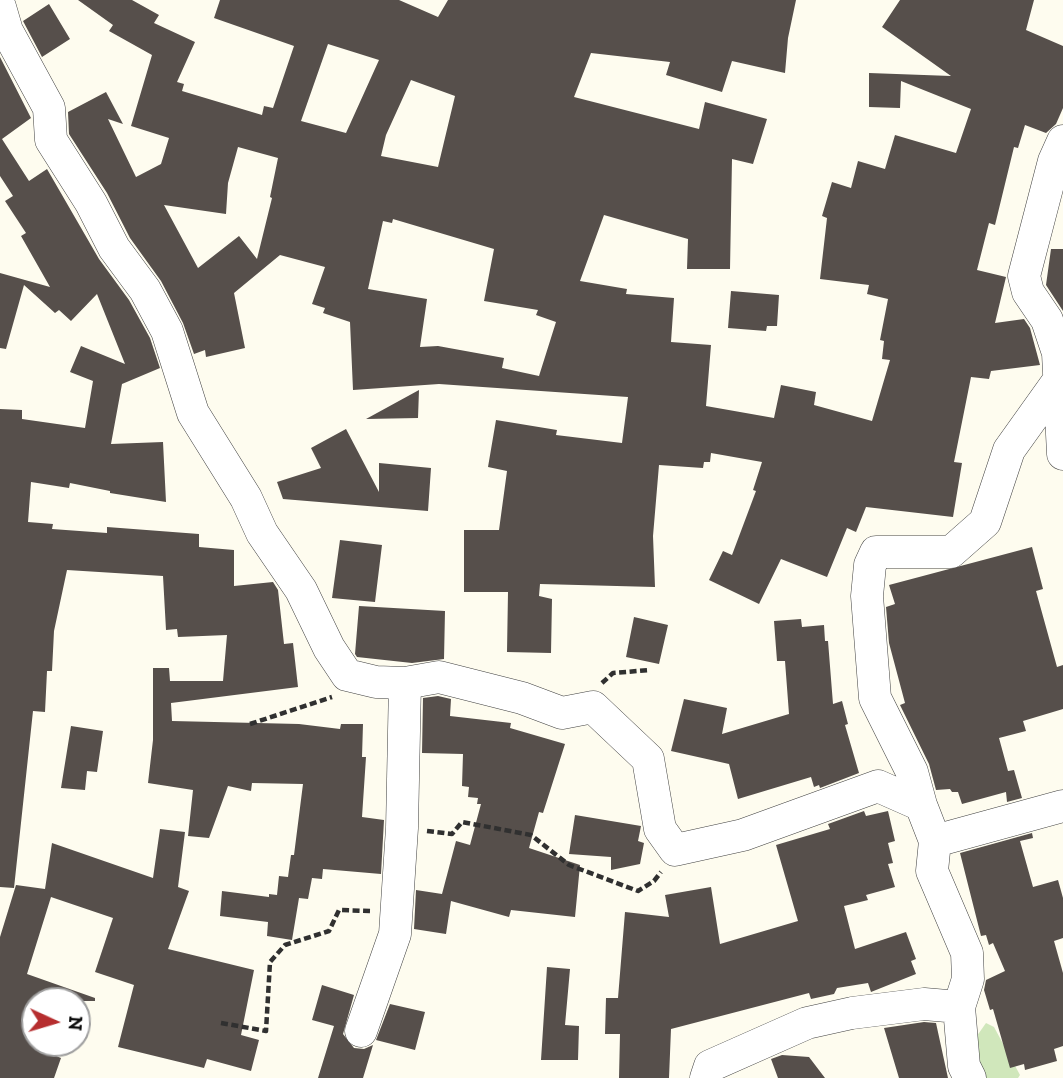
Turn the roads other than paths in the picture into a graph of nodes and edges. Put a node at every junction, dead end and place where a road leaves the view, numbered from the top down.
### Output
1 (0, 7) edge
2 (1063, 141) edge
3 (1059, 380) junction
4 (1063, 454) edge
5 (391, 682) junction
6 (921, 805) junction
7 (1063, 806) edge
8 (935, 842) junction
9 (958, 1007) junction
10 (361, 1031) dead end
11 (706, 1078) edge
12 (970, 1078) edge

1 - 5 street
2 - 3 street
3 - 4 street
3 - 6 street
5 - 6 street
5 - 10 street
6 - 8 street
7 - 8 street
8 - 9 street
9 - 11 street
9 - 12 street

